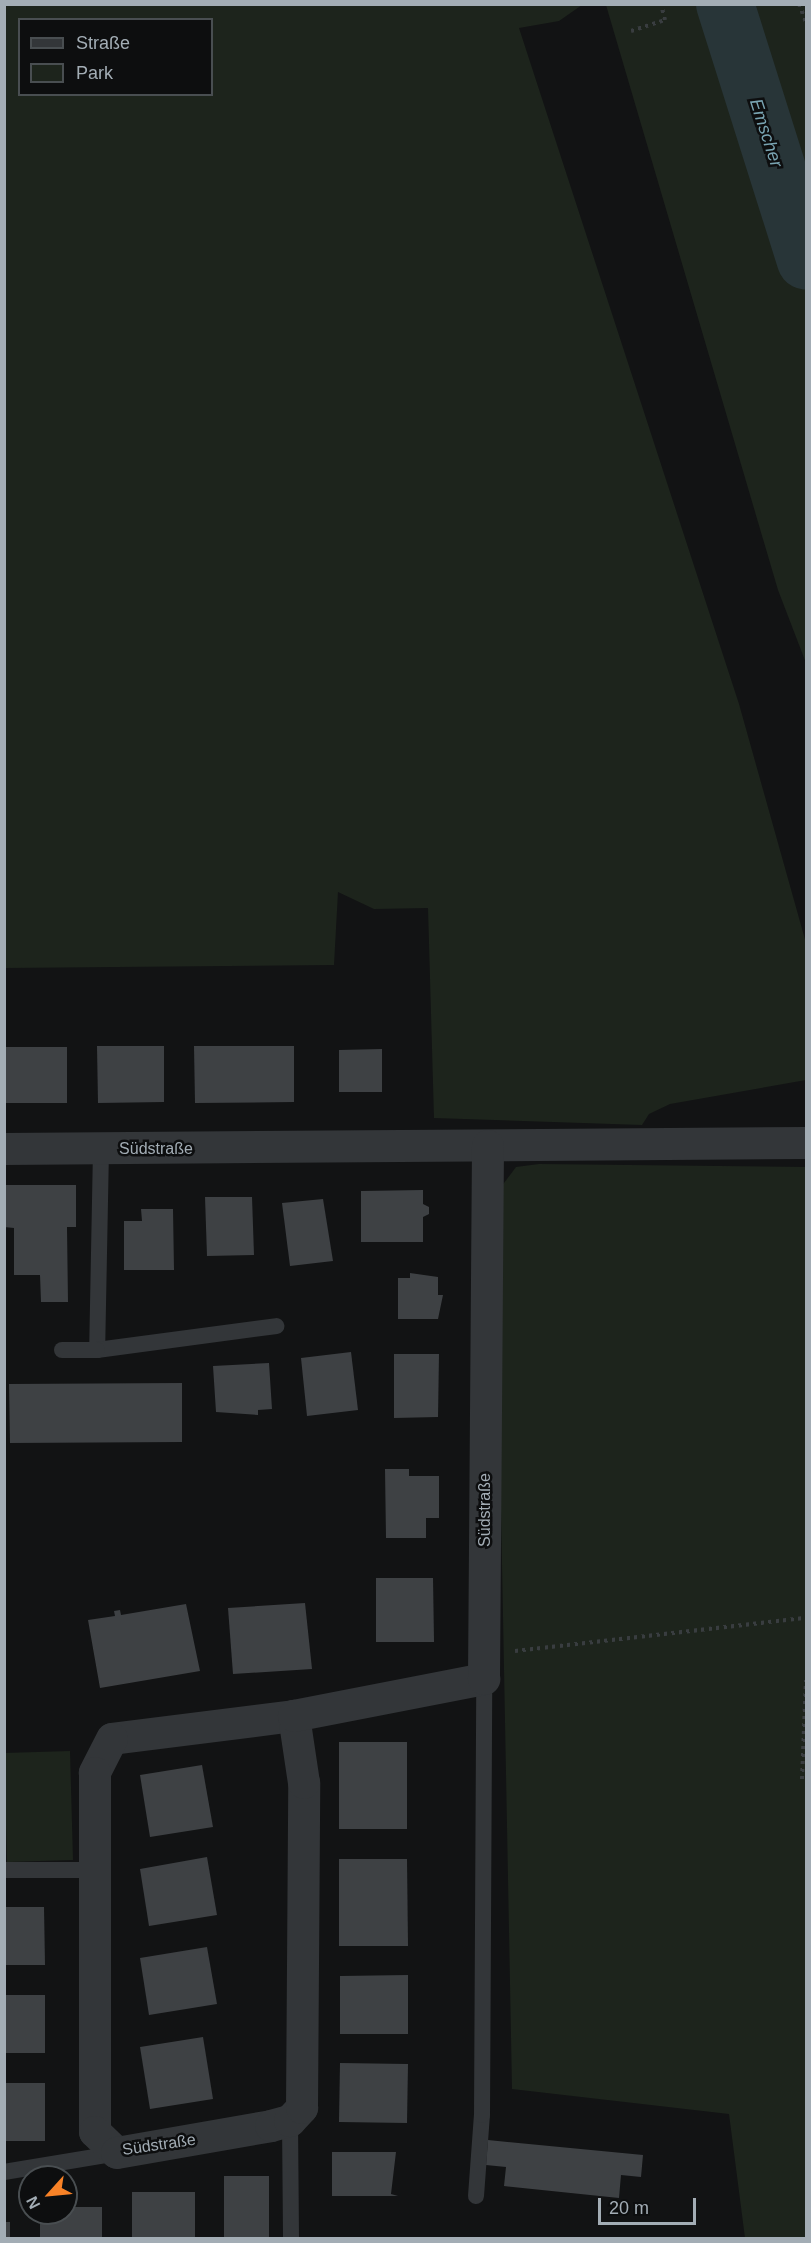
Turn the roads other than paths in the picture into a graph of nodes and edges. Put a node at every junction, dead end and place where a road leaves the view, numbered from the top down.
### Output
1 (807, 1143) edge
2 (488, 1146) junction
3 (4, 1149) edge
4 (100, 1149) junction
5 (276, 1326) dead end
6 (62, 1350) dead end
7 (97, 1350) junction
8 (484, 1667) junction
9 (294, 1716) junction
10 (4, 1870) edge
11 (94, 1870) junction
12 (290, 2121) junction
13 (117, 2153) junction
14 (4, 2172) edge
15 (476, 2196) dead end
16 (291, 2238) edge

1 - 2 street, Südstraße
2 - 4 street, Südstraße
2 - 8 street, Südstraße
3 - 4 street, Südstraße
4 - 7 lane
5 - 7 lane
6 - 7 lane
8 - 9 street, Südstraße
8 - 15 lane
9 - 11 street, Südstraße
9 - 12 street
10 - 11 lane
11 - 13 street, Südstraße
12 - 13 street, Südstraße
12 - 16 lane
13 - 14 lane

